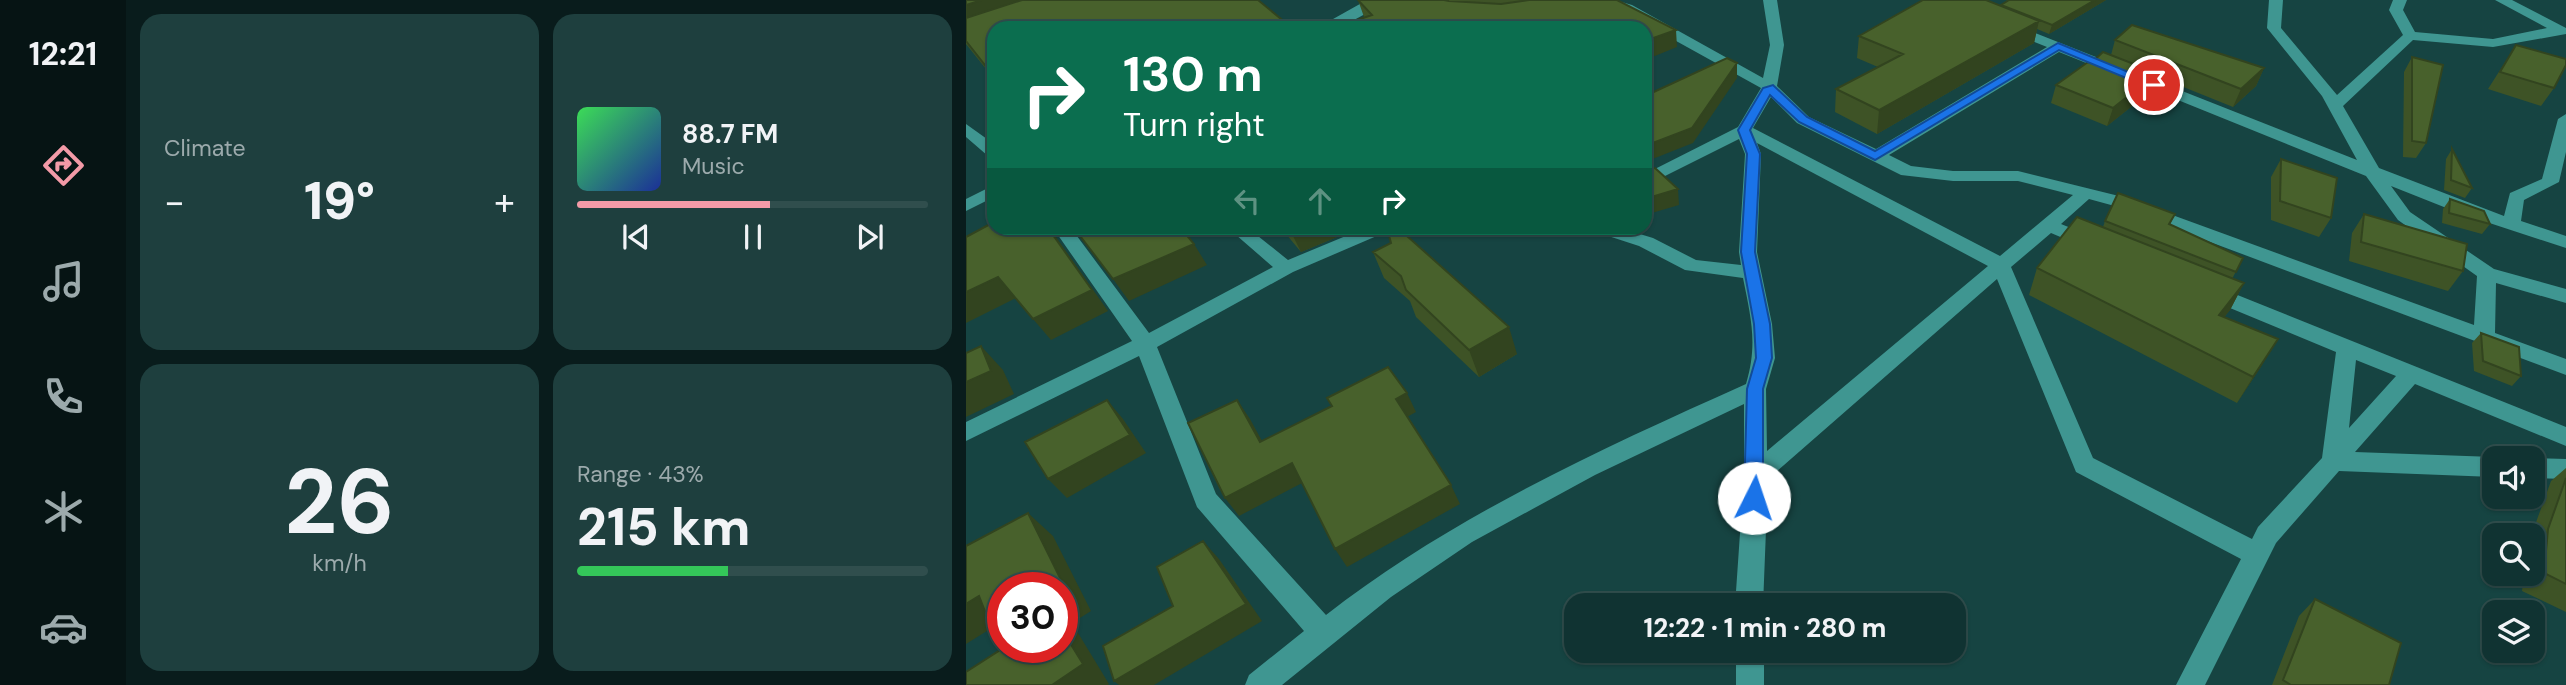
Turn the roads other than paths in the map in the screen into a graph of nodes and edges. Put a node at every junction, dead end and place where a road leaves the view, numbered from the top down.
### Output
1 (1376, 0) edge
2 (1601, 0) edge
3 (1770, 0) edge
4 (2276, 0) edge
5 (2400, 0) edge
6 (2502, 0) edge
7 (1339, 21) edge
8 (1650, 21) edge
9 (1652, 22) edge
10 (2000, 23) edge
11 (2563, 32) edge
12 (2410, 36) junction
13 (2058, 46) junction
14 (1769, 88) junction
15 (2335, 105) junction
16 (2566, 119) edge
17 (966, 129) edge
18 (1744, 130) junction
19 (987, 146) edge
20 (1875, 156) junction
21 (2373, 173) junction
22 (1652, 177) edge
23 (2558, 180) edge
24 (2086, 193) junction
25 (987, 194) edge
26 (966, 206) edge
27 (2512, 224) junction
28 (2048, 225) junction
29 (1067, 235) edge
30 (1246, 235) edge
31 (1364, 235) edge
32 (1624, 235) edge
33 (2566, 242) edge
34 (2110, 251) edge
35 (2001, 265) junction
36 (1286, 268) junction
37 (1752, 273) junction
38 (2487, 274) junction
39 (2185, 282) edge
40 (2566, 296) edge
41 (2484, 337) junction
42 (1145, 344) junction
43 (2347, 348) junction
44 (2566, 367) edge
45 (2412, 374) junction
46 (1755, 389) junction
47 (966, 432) edge
48 (2566, 437) edge
49 (2333, 461) junction
50 (2482, 467) edge
51 (2545, 468) edge
52 (2566, 469) edge
53 (1756, 475) junction
54 (2257, 554) junction
55 (1749, 593) edge
56 (1324, 633) junction
57 (1750, 663) edge
58 (1259, 685) edge
59 (1750, 685) edge
60 (2190, 685) edge

1 - 7 street
2 - 8 street
3 - 14 street
4 - 15 street
5 - 12 street
6 - 11 street
9 - 14 street
10 - 13 street
11 - 12 street
12 - 15 street
13 - 20 street
13 - 21 street
14 - 18 street
14 - 20 street
15 - 21 street
16 - 23 street
17 - 19 street
18 - 22 street
18 - 35 street
18 - 37 street
20 - 24 street
21 - 27 street
21 - 38 street
23 - 27 street
24 - 28 street
24 - 41 street
25 - 26 street
27 - 33 street
28 - 34 street
28 - 35 street
29 - 42 street
30 - 36 street
31 - 36 street
32 - 37 street
35 - 53 street
35 - 54 street
36 - 42 street
37 - 46 street
38 - 40 street
38 - 41 street
39 - 43 street
41 - 44 street
42 - 47 street
42 - 56 street
43 - 45 street
43 - 49 street
45 - 48 street
45 - 49 street
46 - 53 street
46 - 56 street
49 - 50 street
49 - 54 street
51 - 52 street
53 - 55 street
54 - 60 street
56 - 58 street
57 - 59 street

